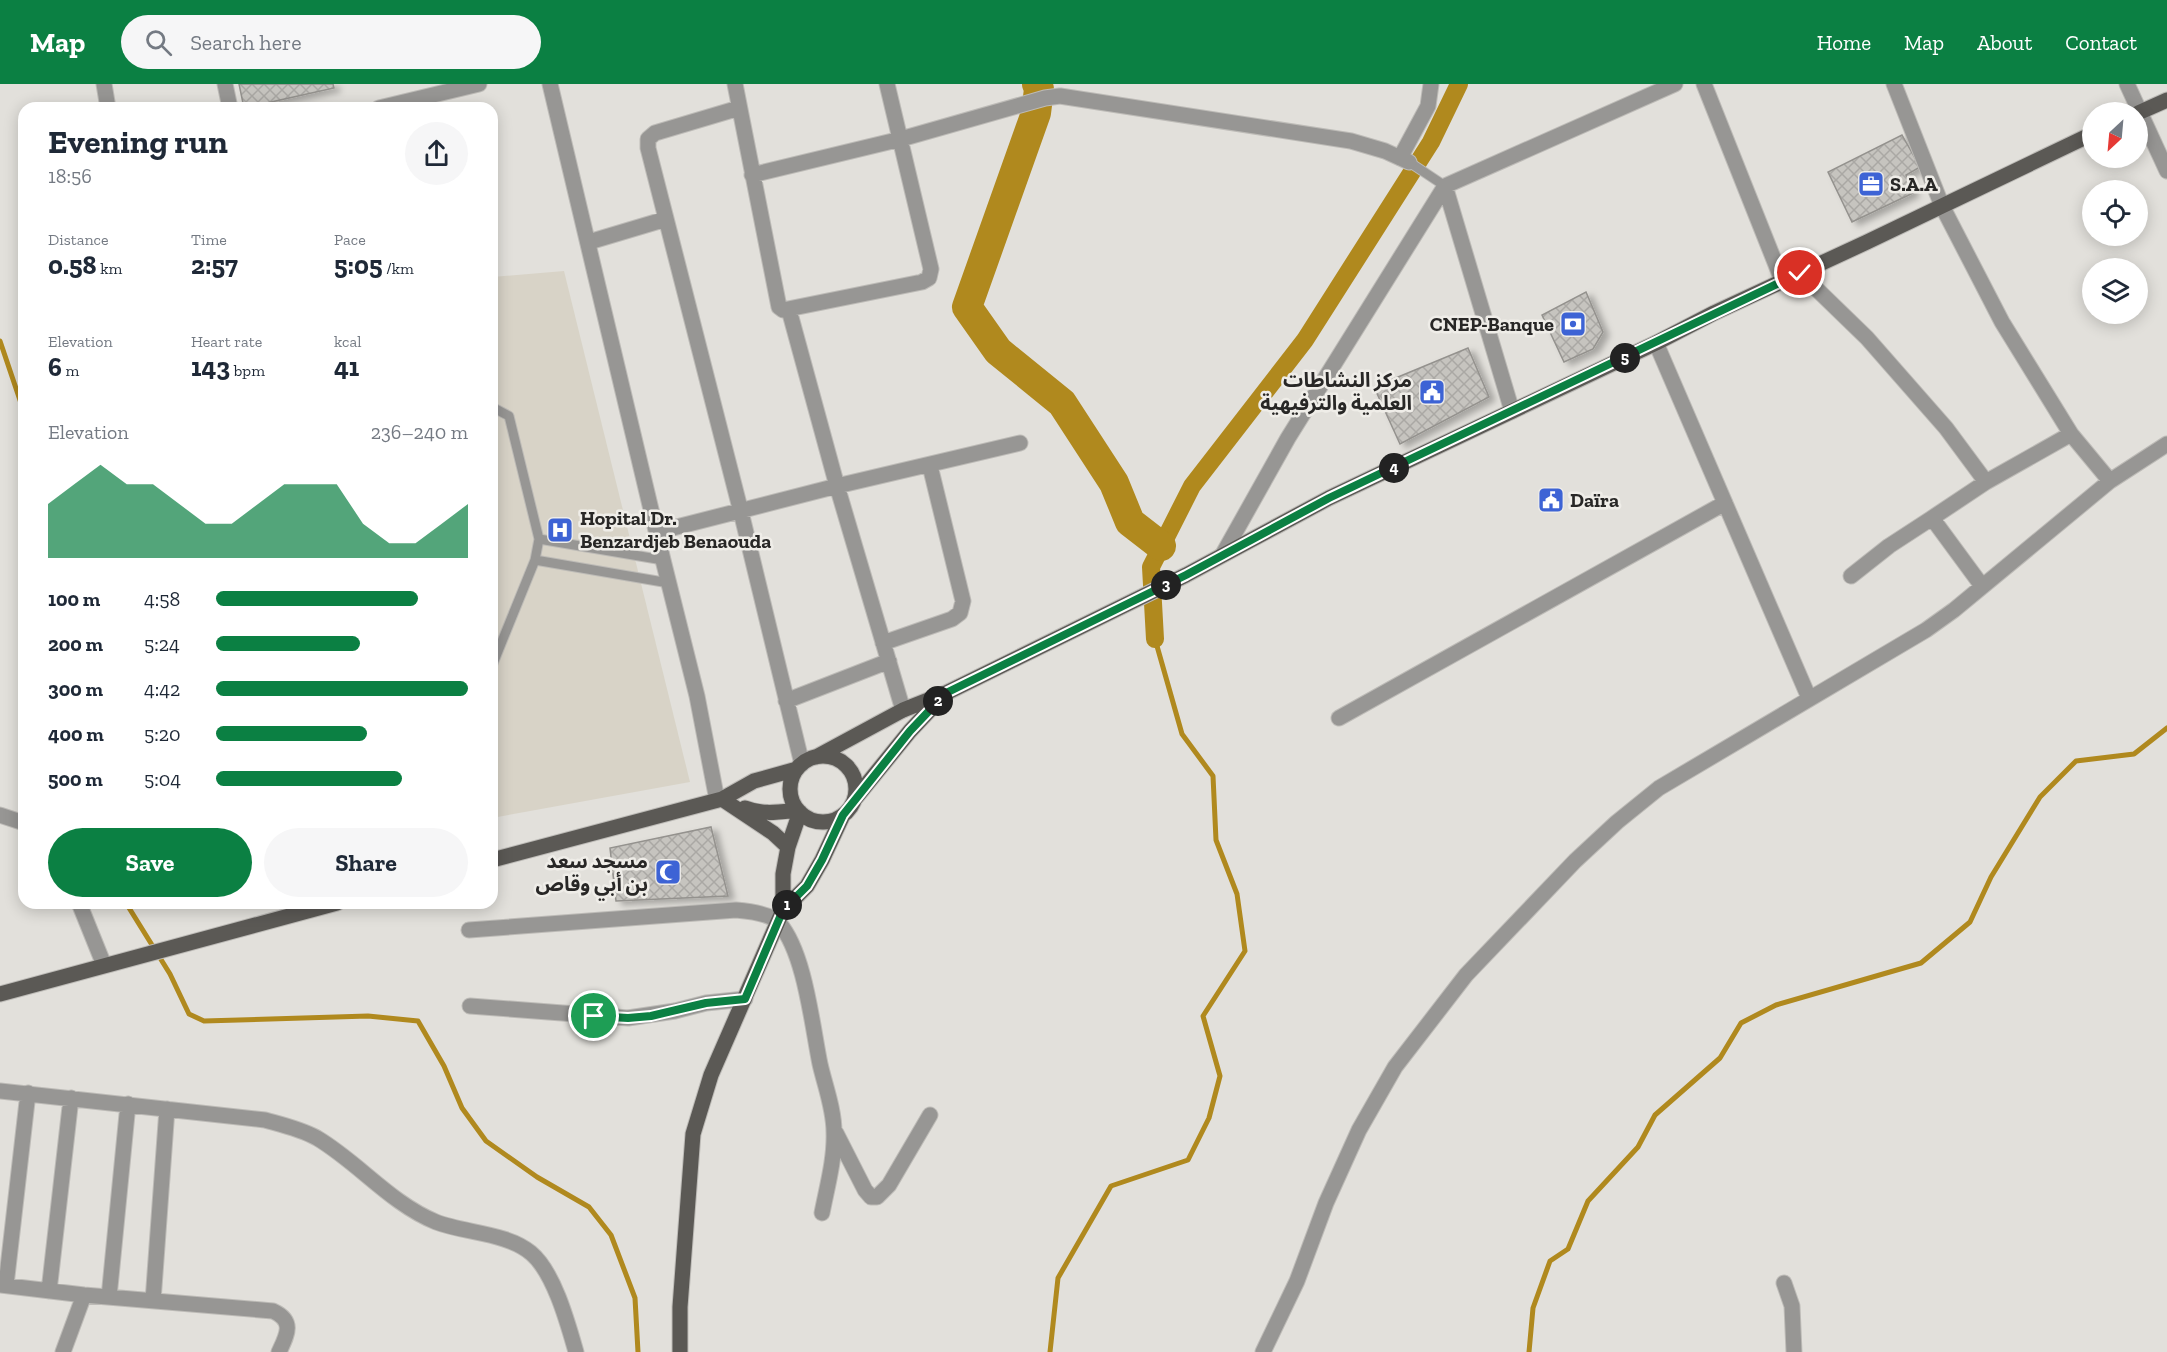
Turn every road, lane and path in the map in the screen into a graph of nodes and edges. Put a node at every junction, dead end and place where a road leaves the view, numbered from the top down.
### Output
1 (104, 84) edge
2 (225, 84) edge
3 (479, 84) edge
4 (550, 84) edge
5 (735, 84) edge
6 (887, 84) edge
7 (1431, 84) edge
8 (1675, 84) edge
9 (1704, 84) edge
10 (1893, 84) edge
11 (2127, 84) edge
12 (1044, 95) edge
13 (2167, 100) edge
14 (107, 102) edge
15 (229, 102) edge
16 (404, 102) edge
17 (2134, 102) edge
18 (739, 108) junction
19 (2148, 108) edge
20 (2148, 132) edge
21 (901, 139) junction
22 (2082, 139) edge
23 (1405, 160) junction
24 (2167, 171) edge
25 (752, 175) junction
26 (1444, 186) junction
27 (1942, 206) junction
28 (666, 219) junction
29 (589, 242) junction
30 (1800, 273) junction
31 (1782, 280) junction
32 (789, 310) junction
33 (1656, 343) junction
34 (498, 410) edge
35 (1512, 411) junction
36 (2071, 434) junction
37 (1020, 443) dead end
38 (2167, 444) edge
39 (930, 466) junction
40 (2110, 481) junction
41 (1986, 482) junction
42 (837, 486) junction
43 (1725, 503) junction
44 (741, 512) junction
45 (1932, 518) junction
46 (657, 532) junction
47 (539, 539) junction
48 (1223, 554) junction
49 (535, 560) junction
50 (663, 560) junction
51 (1851, 576) dead end
52 (669, 583) junction
53 (1982, 586) junction
54 (883, 643) junction
55 (498, 651) edge
56 (889, 661) junction
57 (946, 693) junction
58 (1809, 698) junction
59 (786, 701) junction
60 (903, 710) junction
61 (1339, 718) dead end
62 (816, 757) junction
63 (799, 766) junction
64 (720, 799) junction
65 (854, 800) junction
66 (799, 811) junction
67 (0, 815) edge
68 (843, 815) junction
69 (18, 821) edge
70 (788, 847) junction
71 (498, 858) edge
72 (81, 909) edge
73 (315, 909) edge
74 (781, 916) junction
75 (470, 930) dead end
76 (104, 965) junction
77 (0, 993) edge
78 (745, 999) junction
79 (470, 1006) dead end
80 (0, 1091) edge
81 (28, 1093) junction
82 (71, 1098) junction
83 (128, 1104) junction
84 (167, 1109) junction
85 (930, 1115) dead end
86 (835, 1131) junction
87 (822, 1213) dead end
88 (1784, 1283) dead end
89 (3, 1285) edge
90 (49, 1291) junction
91 (84, 1295) junction
92 (109, 1297) junction
93 (153, 1301) junction
94 (63, 1352) edge
95 (279, 1352) edge
96 (576, 1352) edge
97 (680, 1352) edge
98 (1263, 1352) edge
99 (1794, 1352) edge

1 - 14 street
2 - 15 street
3 - 16 street
4 - 29 street
5 - 18 street
6 - 21 street
7 - 23 street
8 - 26 street
9 - 31 street
10 - 27 street
11 - 17 street
12 - 21 street
12 - 23 street
13 - 19 main road
18 - 25 street
18 - 28 street
20 - 24 street
21 - 25 street
21 - 32 street
22 - 27 main road
23 - 26 lane
25 - 32 street
26 - 35 street
26 - 48 street
27 - 30 main road
27 - 36 street
28 - 29 street
28 - 44 street
29 - 46 street
30 - 31 main road
30 - 41 street
31 - 33 main road
32 - 42 street
33 - 35 main road
33 - 43 street
34 - 47 lane
35 - 48 main road
36 - 40 street
36 - 41 street
37 - 39 street
38 - 40 street
39 - 42 street
39 - 54 street
40 - 53 street
41 - 45 street
42 - 44 street
42 - 54 street
43 - 58 street
43 - 61 street
44 - 46 street
44 - 59 street
45 - 51 street
45 - 53 street
46 - 50 street
47 - 49 lane
47 - 50 lane
48 - 57 main road
49 - 52 lane
49 - 55 lane
50 - 52 street
52 - 64 street
53 - 58 street
54 - 56 street
56 - 59 street
56 - 60 street
57 - 60 main road
57 - 65 main road
58 - 98 street
59 - 63 street
60 - 62 main road
62 - 63 main road
62 - 65 main road
63 - 64 main road
63 - 66 main road
64 - 66 main road
64 - 70 main road
64 - 71 main road
65 - 68 main road
66 - 68 main road
66 - 70 main road
67 - 69 street
68 - 74 main road
70 - 74 main road
72 - 76 street
73 - 76 main road
74 - 75 street
74 - 78 main road
74 - 86 street
76 - 77 main road
78 - 79 street
78 - 97 main road
80 - 81 street
81 - 82 street
81 - 89 street
82 - 83 street
82 - 90 street
83 - 84 street
83 - 92 street
84 - 93 street
84 - 96 street
85 - 86 street
86 - 87 street
88 - 99 street
89 - 90 street
90 - 91 street
91 - 92 street
91 - 94 street
92 - 93 street
93 - 95 street

